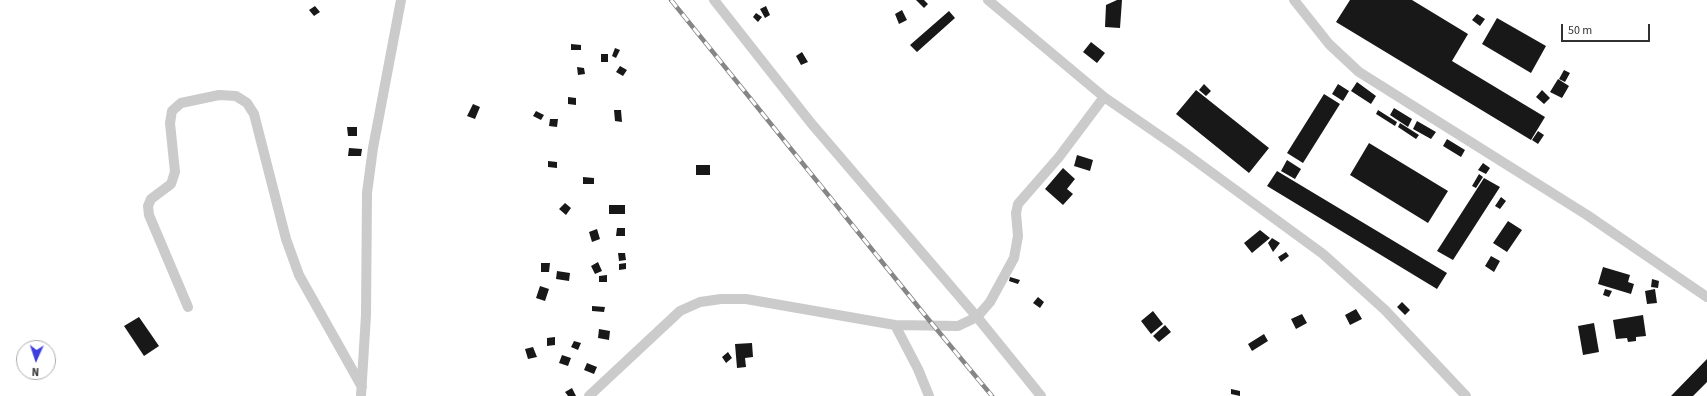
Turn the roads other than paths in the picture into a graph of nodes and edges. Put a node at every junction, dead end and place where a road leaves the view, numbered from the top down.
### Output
1 (401, 0) edge
2 (714, 0) edge
3 (988, 0) edge
4 (1294, 0) edge
5 (1104, 97) junction
6 (1707, 297) edge
7 (188, 307) dead end
8 (978, 317) junction
9 (895, 325) junction
10 (361, 392) edge
11 (589, 396) edge
12 (929, 396) edge
13 (1041, 396) edge
14 (1466, 396) edge

1 - 10 street
2 - 8 street
3 - 5 street
4 - 6 street
5 - 8 street
5 - 14 street
7 - 10 street
8 - 9 street
8 - 13 street
9 - 11 street
9 - 12 street

